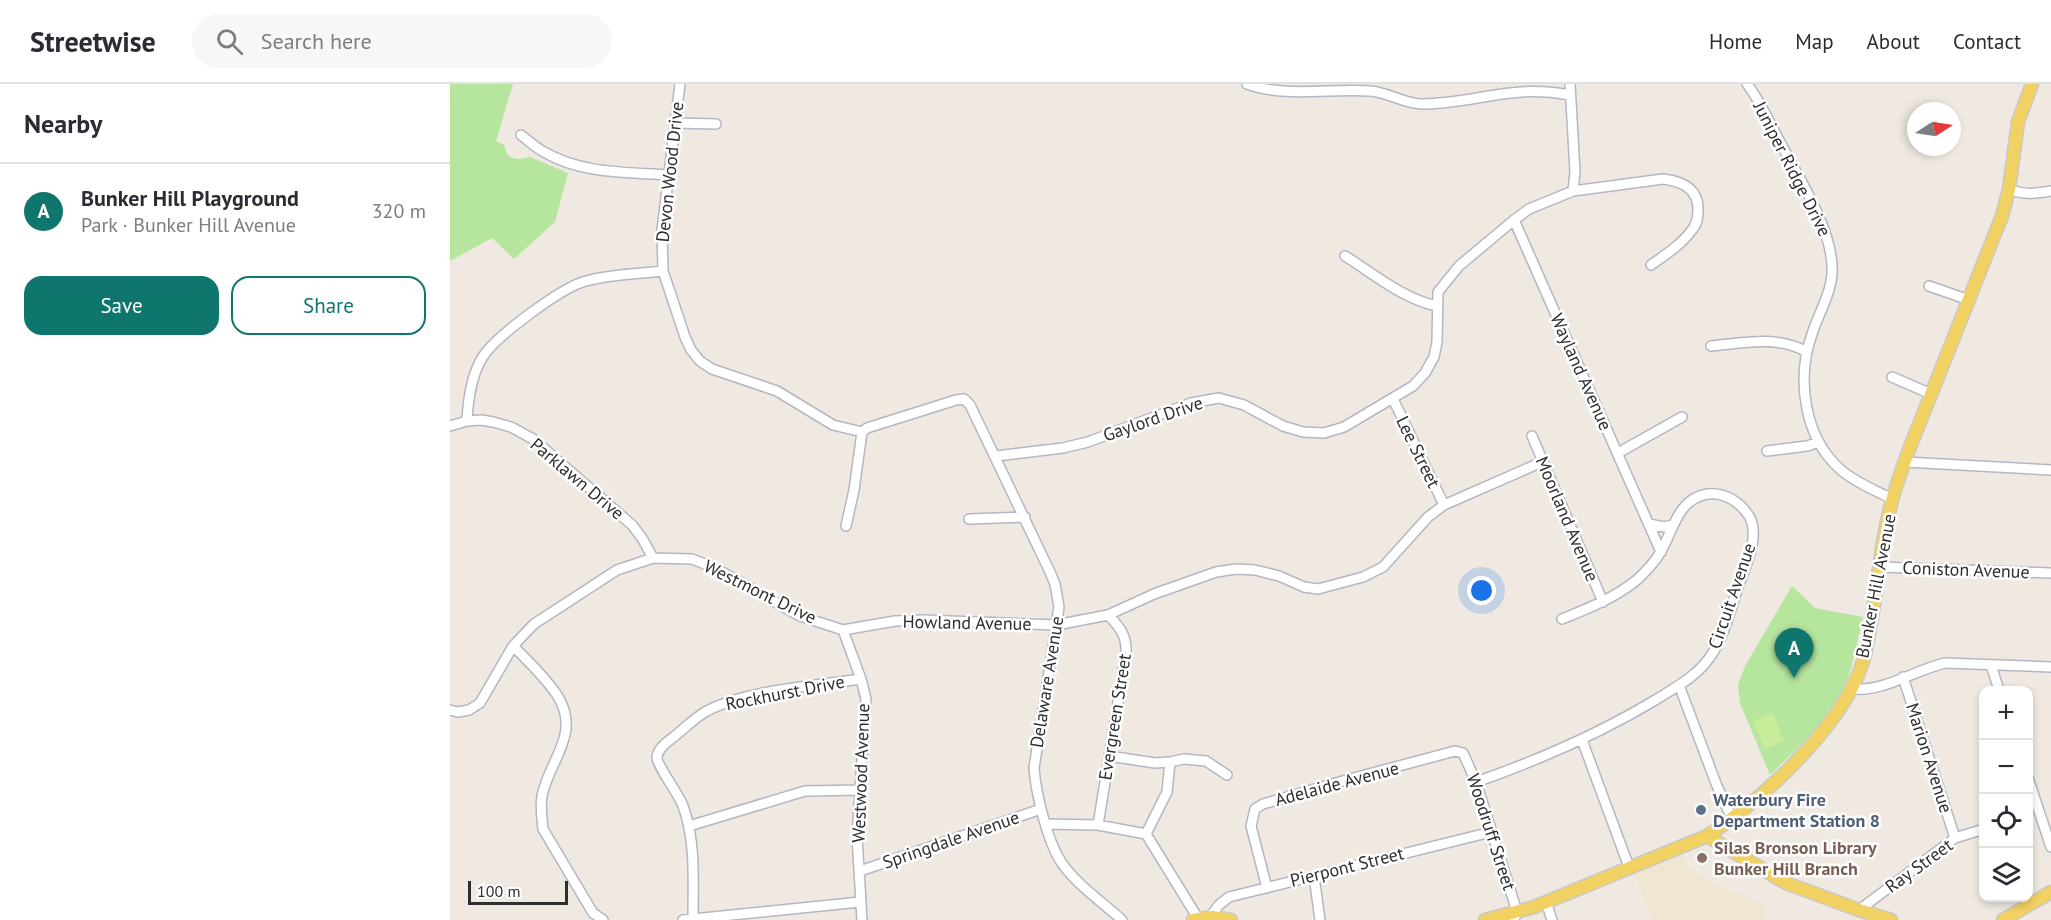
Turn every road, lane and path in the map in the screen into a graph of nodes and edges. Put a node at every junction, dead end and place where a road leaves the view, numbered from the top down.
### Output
1 (680, 84) edge
2 (1247, 84) edge
3 (1570, 84) edge
4 (1747, 84) edge
5 (2032, 84) edge
6 (1333, 87) edge
7 (1570, 95) junction
8 (675, 123) junction
9 (716, 124) dead end
10 (522, 135) dead end
11 (669, 175) junction
12 (2009, 189) junction
13 (1573, 191) junction
14 (2051, 191) edge
15 (1514, 220) junction
16 (1345, 256) dead end
17 (1651, 265) dead end
18 (663, 272) junction
19 (1929, 286) dead end
20 (1969, 300) junction
21 (1437, 306) junction
22 (1711, 346) dead end
23 (1807, 352) junction
24 (1892, 377) dead end
25 (1932, 394) junction
26 (1393, 399) junction
27 (1682, 417) dead end
28 (467, 421) junction
29 (450, 426) edge
30 (862, 432) junction
31 (1532, 436) dead end
32 (1819, 442) junction
33 (1767, 451) dead end
34 (1618, 453) junction
35 (996, 456) junction
36 (1542, 462) junction
37 (1905, 462) junction
38 (2051, 470) edge
39 (1892, 499) junction
40 (1444, 505) junction
41 (1025, 517) junction
42 (969, 519) dead end
43 (1649, 524) junction
44 (1673, 525) junction
45 (846, 526) dead end
46 (1661, 552) junction
47 (653, 558) junction
48 (1880, 567) junction
49 (2051, 573) edge
50 (1603, 602) junction
51 (1108, 615) junction
52 (1562, 619) dead end
53 (1056, 625) junction
54 (843, 630) junction
55 (513, 646) junction
56 (1991, 665) junction
57 (2051, 667) edge
58 (1903, 677) junction
59 (861, 679) junction
60 (1679, 685) junction
61 (1998, 686) edge
62 (1852, 689) junction
63 (450, 710) edge
64 (1582, 740) junction
65 (1463, 753) joint
66 (1108, 756) junction
67 (1170, 762) junction
68 (1227, 775) dead end
69 (1476, 782) junction
70 (861, 790) junction
71 (2033, 793) edge
72 (1041, 809) junction
73 (2039, 810) junction
74 (2033, 812) edge
75 (1732, 819) junction
76 (1046, 824) junction
77 (1098, 825) junction
78 (689, 826) junction
79 (1979, 830) edge
80 (1491, 832) junction
81 (1146, 834) junction
82 (1707, 836) junction
83 (1955, 838) junction
84 (2051, 847) edge
85 (1629, 867) junction
86 (860, 871) junction
87 (1314, 876) junction
88 (1267, 888) junction
89 (2051, 892) edge
90 (1546, 902) junction
91 (860, 903) junction
92 (1858, 910) junction
93 (1516, 916) edge
94 (693, 919) edge
95 (1200, 919) edge
96 (603, 920) edge
97 (683, 920) edge
98 (862, 920) edge
99 (1122, 920) edge
100 (1231, 920) edge
101 (1320, 920) edge
102 (1485, 920) edge
103 (1552, 920) edge
104 (1891, 920) edge
105 (2003, 920) edge

1 - 8 street, Devon Wood Drive
2 - 6 street
3 - 7 street
4 - 23 street, Juniper Ridge Drive
5 - 12 main road, Bunker Hill Avenue
6 - 7 street
7 - 13 street
8 - 9 street
8 - 11 street, Devon Wood Drive
10 - 11 street
11 - 18 street, Devon Wood Drive
12 - 14 street
12 - 20 main road, Bunker Hill Avenue
13 - 15 street, Gaylord Drive
13 - 17 street, Gaylord Drive
15 - 21 street, Gaylord Drive
15 - 34 street, Wayland Avenue
16 - 21 street
18 - 28 street
18 - 30 street, Devon Wood Drive
19 - 20 street
20 - 25 main road, Bunker Hill Avenue
21 - 26 street, Gaylord Drive
22 - 23 street
23 - 32 street, Juniper Ridge Drive
24 - 25 street
25 - 37 main road, Bunker Hill Avenue
26 - 35 street, Gaylord Drive
26 - 40 street, Lee Street
27 - 34 street
28 - 29 street, Parklawn Drive
28 - 47 street, Parklawn Drive
30 - 35 street, Delaware Avenue
30 - 45 street
31 - 36 street, Moorland Avenue
32 - 33 street
32 - 39 street, Juniper Ridge Drive
34 - 43 street, Wayland Avenue
35 - 41 street, Delaware Avenue
36 - 40 street, Howland Avenue
36 - 50 street, Moorland Avenue
37 - 38 street
37 - 39 main road, Bunker Hill Avenue
39 - 48 main road, Bunker Hill Avenue
40 - 51 street, Howland Avenue
41 - 42 street
41 - 53 street, Delaware Avenue
43 - 44 street
43 - 46 street, Wayland Avenue
44 - 46 street, Circuit Avenue
44 - 60 street, Circuit Avenue
46 - 50 street, Circuit Avenue
47 - 54 street, Westmont Drive
47 - 55 street, Westmont Drive
48 - 49 street, Coniston Avenue
48 - 62 main road, Bunker Hill Avenue
50 - 52 street, Circuit Avenue
51 - 53 street, Howland Avenue
51 - 66 street, Evergreen Street
53 - 54 street, Howland Avenue
53 - 72 street, Delaware Avenue
54 - 59 street, Westwood Avenue
55 - 63 street, Westmont Drive
55 - 96 street
56 - 57 street
56 - 58 street
56 - 61 street
58 - 62 street
58 - 83 street, Marion Avenue
59 - 70 street, Westwood Avenue
59 - 78 street, Rockhurst Drive
60 - 64 street, Circuit Avenue
60 - 75 street
62 - 75 main road, Bunker Hill Avenue
64 - 69 street, Circuit Avenue
64 - 85 street
65 - 69 street, Woodruff Street
65 - 88 street, Adelaide Avenue
66 - 67 street
66 - 77 street, Evergreen Street
67 - 68 street
67 - 81 street
69 - 80 street, Woodruff Street
70 - 78 street
70 - 86 street, Westwood Avenue
71 - 73 street
72 - 76 street, Delaware Avenue
72 - 86 street, Springdale Avenue
73 - 74 street
73 - 84 street
75 - 82 main road, Bunker Hill Avenue
76 - 77 street
76 - 99 street, Delaware Avenue
77 - 81 street
78 - 94 street
79 - 83 street, Ray Street
80 - 87 street, Pierpont Street
80 - 93 street, Woodruff Street
81 - 95 street
82 - 85 main road, Bunker Hill Avenue
82 - 92 main road
83 - 92 street, Ray Street
85 - 90 main road, Bunker Hill Avenue
86 - 91 street, Westwood Avenue
87 - 88 street, Pierpont Street
87 - 101 street
88 - 95 street, Pierpont Street
89 - 105 main road
90 - 93 main road, Bunker Hill Avenue
90 - 103 street
91 - 94 street
91 - 98 street, Westwood Avenue
92 - 104 main road
93 - 102 main road, Bunker Hill Avenue
94 - 97 street
95 - 100 main road

